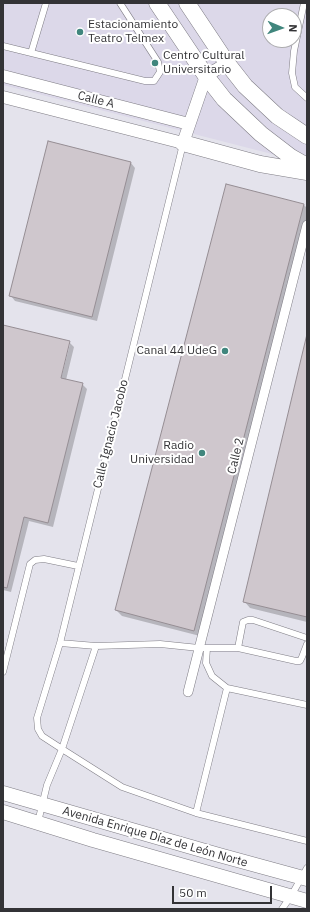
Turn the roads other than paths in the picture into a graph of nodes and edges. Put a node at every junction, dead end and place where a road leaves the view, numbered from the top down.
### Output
1 (46, 3) edge
2 (120, 3) edge
3 (157, 3) edge
4 (187, 3) edge
5 (304, 3) edge
6 (3, 46) edge
7 (31, 53) junction
8 (227, 63) junction
9 (3, 76) edge
10 (206, 76) junction
11 (3, 97) edge
12 (307, 98) edge
13 (189, 124) junction
14 (307, 136) edge
15 (183, 143) junction
16 (307, 166) edge
17 (307, 172) edge
18 (307, 226) edge
19 (78, 566) junction
20 (307, 638) edge
21 (60, 643) junction
22 (307, 644) edge
23 (96, 646) junction
24 (203, 648) junction
25 (238, 648) junction
26 (3, 672) edge
27 (227, 688) junction
28 (188, 692) dead end
29 (307, 705) edge
30 (62, 749) junction
31 (3, 793) edge
32 (42, 804) junction
33 (3, 812) edge
34 (196, 813) junction
35 (38, 822) junction
36 (307, 841) edge
37 (305, 875) edge
38 (292, 896) junction
39 (307, 901) edge
40 (282, 909) edge

1 - 7 lane
2 - 7 lane
3 - 10 main road
4 - 8 main road
5 - 12 lane
6 - 7 lane
8 - 10 street
8 - 14 main road
9 - 13 street, Calle A
10 - 13 street, Calle Ignacio Jacobo
10 - 16 main road
11 - 15 street, Calle A
13 - 15 street, Calle Ignacio Jacobo
15 - 17 main road
15 - 19 lane, Calle Ignacio Jacobo
18 - 24 street, Calle 2
19 - 21 lane, Calle Ignacio Jacobo
19 - 26 lane
20 - 25 lane
21 - 23 lane
21 - 30 lane, Calle Ignacio Jacobo
22 - 25 lane
23 - 24 lane
23 - 30 lane
24 - 25 lane
24 - 27 lane
24 - 28 street, Calle 2
27 - 29 lane
27 - 34 lane
30 - 32 lane
30 - 34 lane, Calle Ignacio Jacobo
31 - 32 street, Avenida Enrique Díaz de León Norte
32 - 35 lane
32 - 37 street, Avenida Enrique Díaz de León Norte
33 - 35 street, Avenida Enrique Díaz de León Norte
34 - 36 lane, Calle Ignacio Jacobo
35 - 38 street, Avenida Enrique Díaz de León Norte
37 - 38 lane
38 - 39 street, Avenida Enrique Díaz de León Norte
38 - 40 lane

